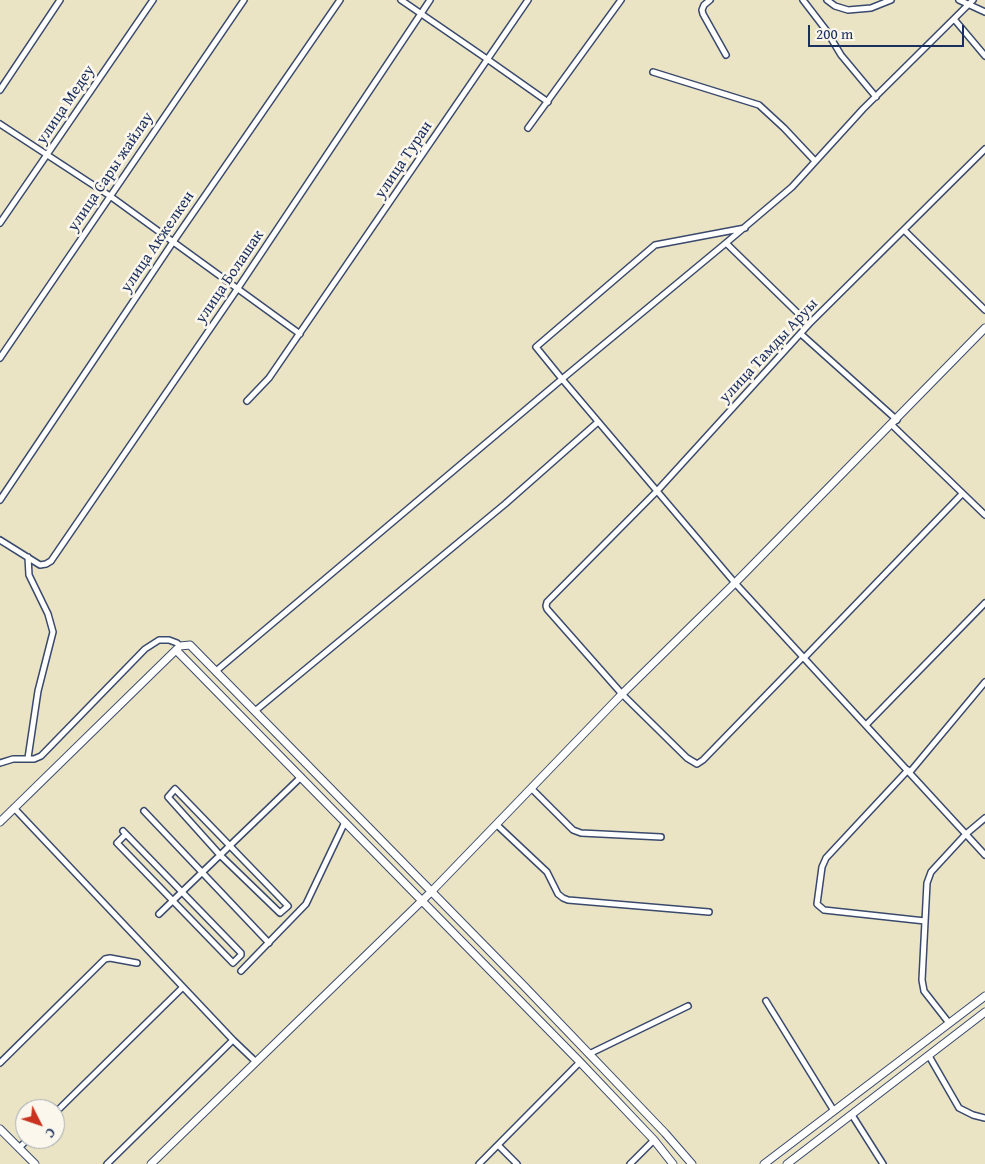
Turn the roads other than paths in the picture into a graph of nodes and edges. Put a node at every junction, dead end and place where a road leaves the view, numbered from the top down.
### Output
1 (60, 0) edge
2 (153, 0) edge
3 (244, 0) edge
4 (340, 0) edge
5 (401, 0) edge
6 (430, 0) edge
7 (528, 0) edge
8 (621, 0) edge
9 (710, 0) edge
10 (803, 0) edge
11 (827, 0) edge
12 (891, 0) edge
13 (959, 0) edge
14 (971, 2) edge
15 (985, 12) edge
16 (421, 14) junction
17 (954, 19) junction
18 (726, 55) dead end
19 (985, 56) edge
20 (487, 59) junction
21 (653, 72) dead end
22 (0, 90) edge
23 (876, 97) junction
24 (548, 102) junction
25 (0, 124) edge
26 (528, 128) dead end
27 (985, 150) edge
28 (48, 155) junction
29 (815, 161) junction
30 (110, 196) junction
31 (0, 223) edge
32 (745, 228) junction
33 (904, 230) junction
34 (173, 242) junction
35 (726, 243) junction
36 (238, 288) junction
37 (985, 310) edge
38 (809, 324) junction
39 (985, 328) edge
40 (300, 334) junction
41 (800, 334) junction
42 (0, 358) edge
43 (562, 379) junction
44 (247, 401) dead end
45 (598, 422) junction
46 (894, 422) junction
47 (657, 491) junction
48 (962, 494) junction
49 (0, 500) edge
50 (985, 515) edge
51 (0, 540) edge
52 (28, 558) junction
53 (735, 583) junction
54 (985, 603) edge
55 (178, 648) junction
56 (804, 657) junction
57 (216, 672) junction
58 (985, 682) edge
59 (622, 694) junction
60 (254, 711) junction
61 (866, 725) junction
62 (28, 758) junction
63 (0, 763) edge
64 (909, 771) junction
65 (301, 778) junction
66 (532, 789) junction
67 (14, 808) junction
68 (144, 811) dead end
69 (985, 818) edge
70 (0, 822) edge
71 (345, 822) junction
72 (496, 825) junction
73 (966, 834) junction
74 (661, 837) dead end
75 (230, 846) junction
76 (220, 855) junction
77 (985, 855) edge
78 (202, 873) junction
79 (440, 883) junction
80 (422, 884) junction
81 (182, 892) junction
82 (431, 892) junction
83 (173, 901) junction
84 (422, 901) junction
85 (439, 901) junction
86 (709, 912) dead end
87 (160, 914) dead end
88 (925, 921) junction
89 (270, 943) junction
90 (137, 963) dead end
91 (241, 972) dead end
92 (184, 988) junction
93 (985, 996) edge
94 (766, 1001) dead end
95 (688, 1006) dead end
96 (985, 1012) edge
97 (949, 1023) junction
98 (233, 1040) junction
99 (589, 1054) junction
100 (929, 1056) junction
101 (256, 1062) junction
102 (580, 1062) junction
103 (0, 1063) edge
104 (65, 1103) edge
105 (834, 1111) junction
106 (852, 1115) junction
107 (985, 1118) edge
108 (0, 1129) edge
109 (654, 1140) junction
110 (15, 1144) edge
111 (498, 1145) junction
112 (20, 1149) edge
113 (692, 1163) edge
114 (34, 1164) edge
115 (107, 1164) edge
116 (151, 1164) edge
117 (479, 1164) edge
118 (517, 1164) edge
119 (630, 1164) edge
120 (673, 1164) edge
121 (764, 1164) edge
122 (787, 1164) edge
123 (883, 1164) edge

1 - 22 street
2 - 28 street, улица Медеу
3 - 30 street, улица Сары жайлау
4 - 34 street, улица Акжелкен
5 - 16 street
6 - 16 street, улица Болашак
7 - 20 street, улица Туран
8 - 24 street
9 - 18 street
10 - 23 street
11 - 12 street
13 - 14 street
14 - 15 street
14 - 17 street
16 - 20 street
16 - 36 street, улица Болашак
17 - 19 street
17 - 23 street
20 - 24 street
20 - 40 street, улица Туран
21 - 29 street
23 - 29 street
24 - 26 street
25 - 28 street
27 - 33 street, улица Тамды Аруы
28 - 30 street
28 - 31 street, улица Медеу
29 - 32 street
30 - 34 street
30 - 42 street, улица Сары жайлау
32 - 35 street
32 - 43 street
33 - 37 street
33 - 38 street, улица Тамды Аруы
34 - 36 street
34 - 49 street, улица Акжелкен
35 - 38 street
35 - 43 street
36 - 40 street
36 - 52 street, улица Болашак
38 - 41 street, улица Тамды Аруы
39 - 46 street
40 - 44 street, улица Туран
41 - 46 street
41 - 47 street, улица Тамды Аруы
43 - 45 street
43 - 57 street
45 - 47 street
45 - 60 street
46 - 48 street
46 - 53 street
47 - 53 street
47 - 59 street, улица Тамды Аруы
48 - 50 street
48 - 56 street
51 - 52 street
52 - 62 street
53 - 56 street
53 - 59 street
54 - 61 street
55 - 57 street
55 - 62 street
55 - 65 street
55 - 67 street
56 - 59 street, улица Тамды Аруы
56 - 61 street
57 - 60 street
58 - 64 street
59 - 66 street
60 - 80 street
61 - 64 street
62 - 63 street
64 - 73 street
64 - 88 street
65 - 71 street
65 - 75 street
66 - 72 street
66 - 74 street
67 - 70 street
67 - 92 street
68 - 78 street
69 - 73 street
71 - 84 street
71 - 89 street
72 - 79 street
72 - 86 street
73 - 77 street
73 - 88 street
75 - 76 street
75 - 76 street
75 - 76 street
76 - 78 street
78 - 81 street
78 - 89 street
79 - 80 street
79 - 82 street
79 - 85 street
80 - 82 street
81 - 83 street
81 - 83 street
81 - 83 street
82 - 84 street
82 - 85 street
83 - 87 street
84 - 101 street
84 - 102 street
85 - 99 street
88 - 97 street
89 - 91 street
90 - 103 street
92 - 98 street
92 - 104 street
93 - 97 street
94 - 105 street
95 - 99 street
96 - 100 street
97 - 105 street
98 - 101 street
98 - 115 street
99 - 113 street
100 - 106 street
100 - 107 street
101 - 116 street
102 - 109 street
102 - 111 street
105 - 121 street
106 - 122 street
106 - 123 street
108 - 110 street
109 - 119 street
109 - 120 street
111 - 117 street
111 - 118 street
112 - 114 street

